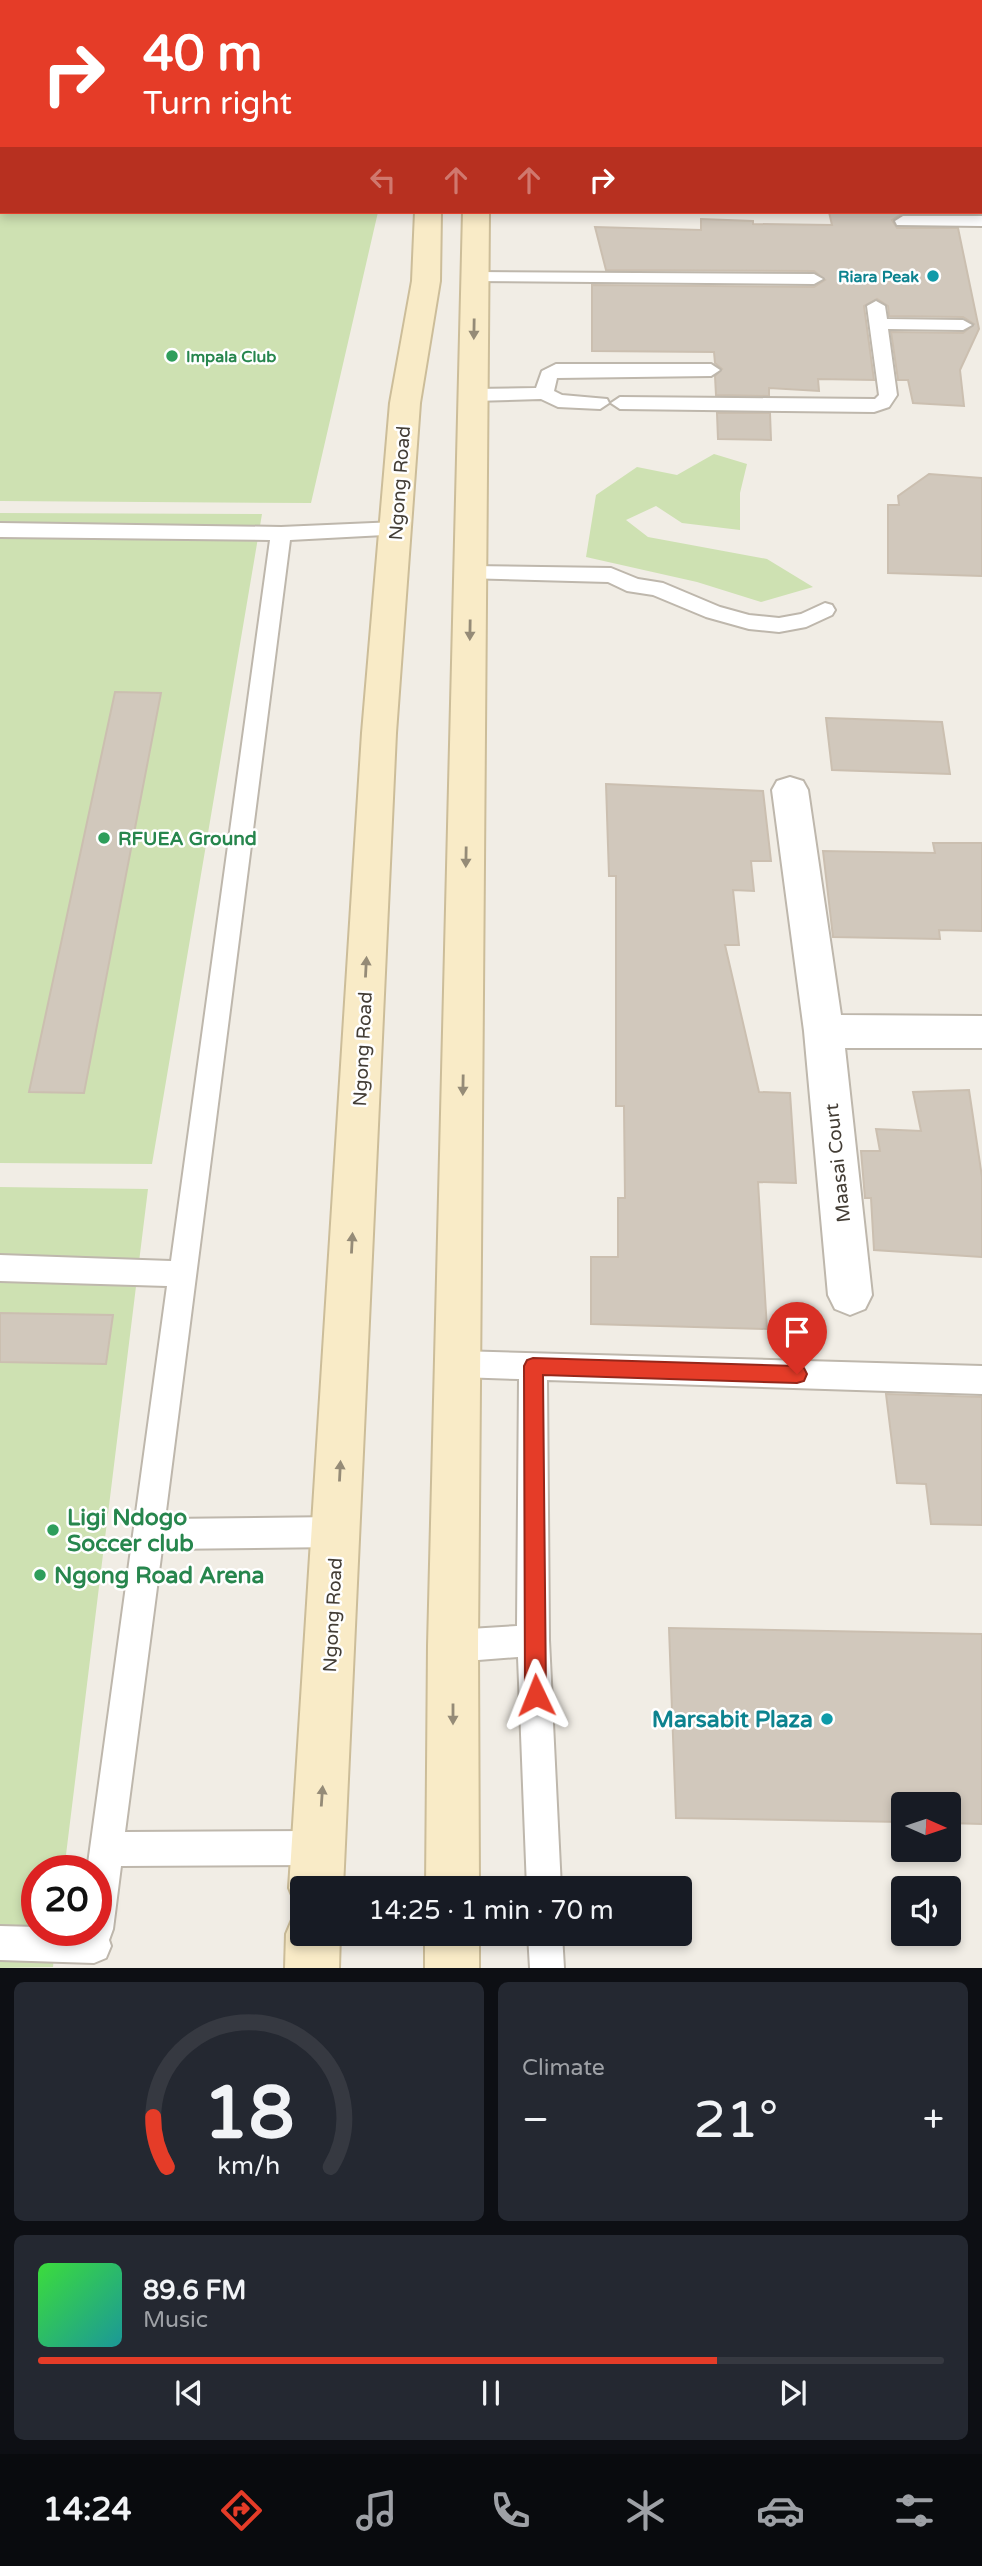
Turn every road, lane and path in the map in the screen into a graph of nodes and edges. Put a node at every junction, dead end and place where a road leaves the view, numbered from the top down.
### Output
1 (428, 214) edge
2 (476, 214) edge
3 (903, 221) dead end
4 (982, 221) edge
5 (475, 276) junction
6 (814, 279) dead end
7 (962, 325) dead end
8 (712, 370) dead end
9 (544, 393) junction
10 (473, 394) junction
11 (600, 403) dead end
12 (620, 403) dead end
13 (396, 529) junction
14 (0, 530) edge
15 (281, 534) junction
16 (470, 573) junction
17 (825, 610) dead end
18 (790, 790) dead end
19 (824, 1031) junction
20 (982, 1032) edge
21 (0, 1268) edge
22 (183, 1274) junction
23 (850, 1295) dead end
24 (459, 1364) junction
25 (533, 1366) junction
26 (982, 1380) edge
27 (337, 1532) junction
28 (148, 1534) junction
29 (533, 1640) junction
30 (453, 1646) junction
31 (318, 1848) junction
32 (107, 1849) junction
33 (106, 1855) edge
34 (317, 1876) edge
35 (452, 1876) edge
36 (543, 1876) edge
37 (0, 1943) edge
38 (21, 1943) edge
39 (313, 1946) edge
40 (452, 1946) edge
41 (546, 1946) edge
42 (312, 1968) edge
43 (452, 1968) edge
44 (547, 1968) edge

1 - 13 main road, Ngong Road
2 - 5 main road
3 - 4 lane
5 - 6 lane
5 -> 10 main road
7 - 12 lane
8 - 9 lane
9 - 10 lane
9 - 11 lane
10 - 16 main road
13 - 15 lane
27 -> 13 main road, Ngong Road
14 - 15 lane
15 - 22 lane
16 - 17 lane
16 -> 24 main road
18 - 19 street, Maasai Court
19 - 20 street
19 - 23 street, Maasai Court
21 - 22 lane
22 - 28 lane
24 - 25 lane
24 - 30 main road
25 - 26 lane
25 - 29 lane
27 - 28 lane
31 -> 27 main road, Ngong Road
28 - 32 lane
29 - 30 lane
29 - 36 lane
30 -> 35 main road
31 - 32 lane
31 - 34 main road, Ngong Road
32 - 33 lane
37 - 38 lane
39 - 42 main road
40 - 43 main road
41 - 44 lane

